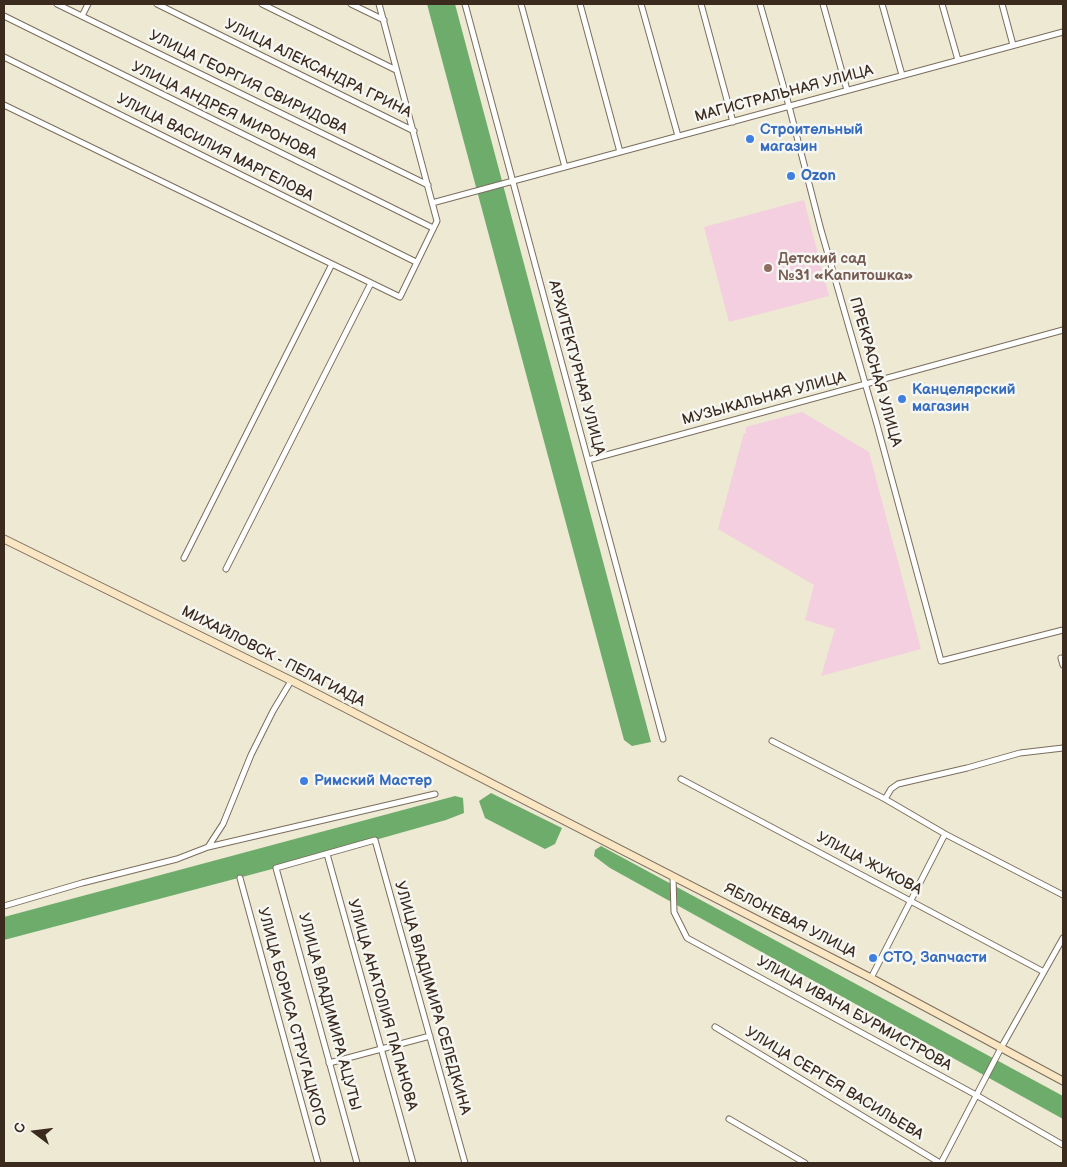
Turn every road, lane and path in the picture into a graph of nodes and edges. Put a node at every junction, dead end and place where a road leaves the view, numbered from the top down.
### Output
1 (58, 4) edge
2 (88, 4) edge
3 (157, 4) edge
4 (262, 4) edge
5 (351, 4) edge
6 (379, 4) edge
7 (465, 4) edge
8 (521, 4) edge
9 (580, 4) edge
10 (642, 4) edge
11 (701, 4) edge
12 (760, 4) edge
13 (823, 4) edge
14 (882, 4) edge
15 (942, 4) edge
16 (1002, 4) edge
17 (4, 16) edge
18 (82, 16) junction
19 (384, 20) junction
20 (1063, 32) edge
21 (1013, 45) junction
22 (4, 57) edge
23 (958, 60) junction
24 (396, 70) junction
25 (902, 75) junction
26 (847, 90) junction
27 (4, 105) edge
28 (789, 106) junction
29 (733, 122) junction
30 (414, 131) junction
31 (678, 136) junction
32 (620, 152) junction
33 (565, 167) junction
34 (512, 181) junction
35 (428, 185) junction
36 (432, 203) junction
37 (433, 228) junction
38 (416, 262) junction
39 (332, 264) junction
40 (370, 283) junction
41 (1063, 330) edge
42 (866, 384) junction
43 (588, 460) junction
44 (4, 539) edge
45 (184, 558) dead end
46 (226, 569) dead end
47 (1063, 630) edge
48 (1061, 658) dead end
49 (1063, 665) edge
50 (291, 680) junction
51 (662, 739) dead end
52 (772, 741) dead end
53 (1063, 748) edge
54 (681, 779) dead end
55 (435, 794) dead end
56 (885, 799) junction
57 (529, 803) joint
58 (945, 834) junction
59 (208, 847) junction
60 (327, 854) junction
61 (673, 876) junction
62 (240, 878) dead end
63 (1063, 895) edge
64 (912, 901) junction
65 (4, 906) edge
66 (1063, 938) edge
67 (1044, 972) junction
68 (871, 978) junction
69 (716, 1027) dead end
70 (430, 1036) junction
71 (1001, 1048) junction
72 (381, 1049) junction
73 (330, 1063) junction
74 (1063, 1081) edge
75 (976, 1096) junction
76 (729, 1119) dead end
77 (1063, 1145) edge
78 (318, 1163) edge
79 (357, 1163) edge
80 (413, 1163) edge
81 (465, 1163) edge
82 (805, 1163) edge
83 (940, 1163) edge

1 - 18 street, УЛИЦА ГЕОРГИЯ СВИРИДОВА
2 - 18 street
3 - 30 street, УЛИЦА АЛЕКСАНДРА ГРИНА
4 - 24 street
5 - 19 street
6 - 19 street
7 - 34 street, АРХИТЕКТУРНАЯ УЛИЦА
8 - 33 street
9 - 32 street
10 - 31 street
11 - 29 street
12 - 28 street, ПРЕКРАСНАЯ УЛИЦА
13 - 26 street
14 - 25 street
15 - 23 street
16 - 21 street
17 - 37 street, УЛИЦА АНДРЕЯ МИРОНОВА
18 - 35 street, УЛИЦА ГЕОРГИЯ СВИРИДОВА
19 - 24 street
20 - 21 street, МАГИСТРАЛЬНАЯ УЛИЦА
21 - 23 street, МАГИСТРАЛЬНАЯ УЛИЦА
22 - 38 street, УЛИЦА ВАСИЛИЯ МАРГЕЛОВА
23 - 25 street, МАГИСТРАЛЬНАЯ УЛИЦА
24 - 30 street
25 - 26 street, МАГИСТРАЛЬНАЯ УЛИЦА
26 - 28 street, МАГИСТРАЛЬНАЯ УЛИЦА
27 - 39 street
28 - 29 street, МАГИСТРАЛЬНАЯ УЛИЦА
28 - 42 street, ПРЕКРАСНАЯ УЛИЦА
29 - 31 street, МАГИСТРАЛЬНАЯ УЛИЦА
30 - 35 street
31 - 32 street, МАГИСТРАЛЬНАЯ УЛИЦА
32 - 33 street, МАГИСТРАЛЬНАЯ УЛИЦА
33 - 34 street, МАГИСТРАЛЬНАЯ УЛИЦА
34 - 36 street, МАГИСТРАЛЬНАЯ УЛИЦА
34 - 43 street, АРХИТЕКТУРНАЯ УЛИЦА
35 - 36 street
36 - 37 street
37 - 38 street
38 - 40 street
39 - 40 street
39 - 45 street
40 - 46 street
41 - 42 street, МУЗЫКАЛЬНАЯ УЛИЦА
42 - 43 street, МУЗЫКАЛЬНАЯ УЛИЦА
42 - 47 street, ПРЕКРАСНАЯ УЛИЦА
43 - 51 street, АРХИТЕКТУРНАЯ УЛИЦА
44 - 50 street, МИХАЙЛОВСК - ПЕЛАГИАДА
48 - 49 street
50 - 57 street, МИХАЙЛОВСК - ПЕЛАГИАДА
50 - 59 street
52 - 56 street
53 - 56 street
54 - 64 street, УЛИЦА ЖУКОВА
55 - 59 street
56 - 58 street
57 - 61 street, ЯБЛОНЕВАЯ УЛИЦА
58 - 63 street
58 - 64 street
59 - 65 street
60 - 70 street, УЛИЦА ВЛАДИМИРА СЕЛЕДКИНА
60 - 72 street, УЛИЦА АНАТОЛИЯ ПАПАНОВА
60 - 73 street, УЛИЦА ВЛАДИМИРА АЦУТЫ
61 - 68 street, ЯБЛОНЕВАЯ УЛИЦА
61 - 75 street, УЛИЦА ИВАНА БУРМИСТРОВА
62 - 78 street, УЛИЦА БОРИСА СТРУГАЦКОГО
64 - 67 street, УЛИЦА ЖУКОВА
64 - 68 street
66 - 67 street
67 - 71 street
68 - 71 street, ЯБЛОНЕВАЯ УЛИЦА
69 - 83 street, УЛИЦА СЕРГЕЯ ВАСИЛЬЕВА
70 - 72 street
70 - 81 street, УЛИЦА ВЛАДИМИРА СЕЛЕДКИНА
71 - 74 street, ЯБЛОНЕВАЯ УЛИЦА
71 - 75 street
72 - 73 street
72 - 80 street, УЛИЦА АНАТОЛИЯ ПАПАНОВА
73 - 79 street, УЛИЦА ВЛАДИМИРА АЦУТЫ
75 - 77 street, УЛИЦА ИВАНА БУРМИСТРОВА
75 - 83 street
76 - 82 street

